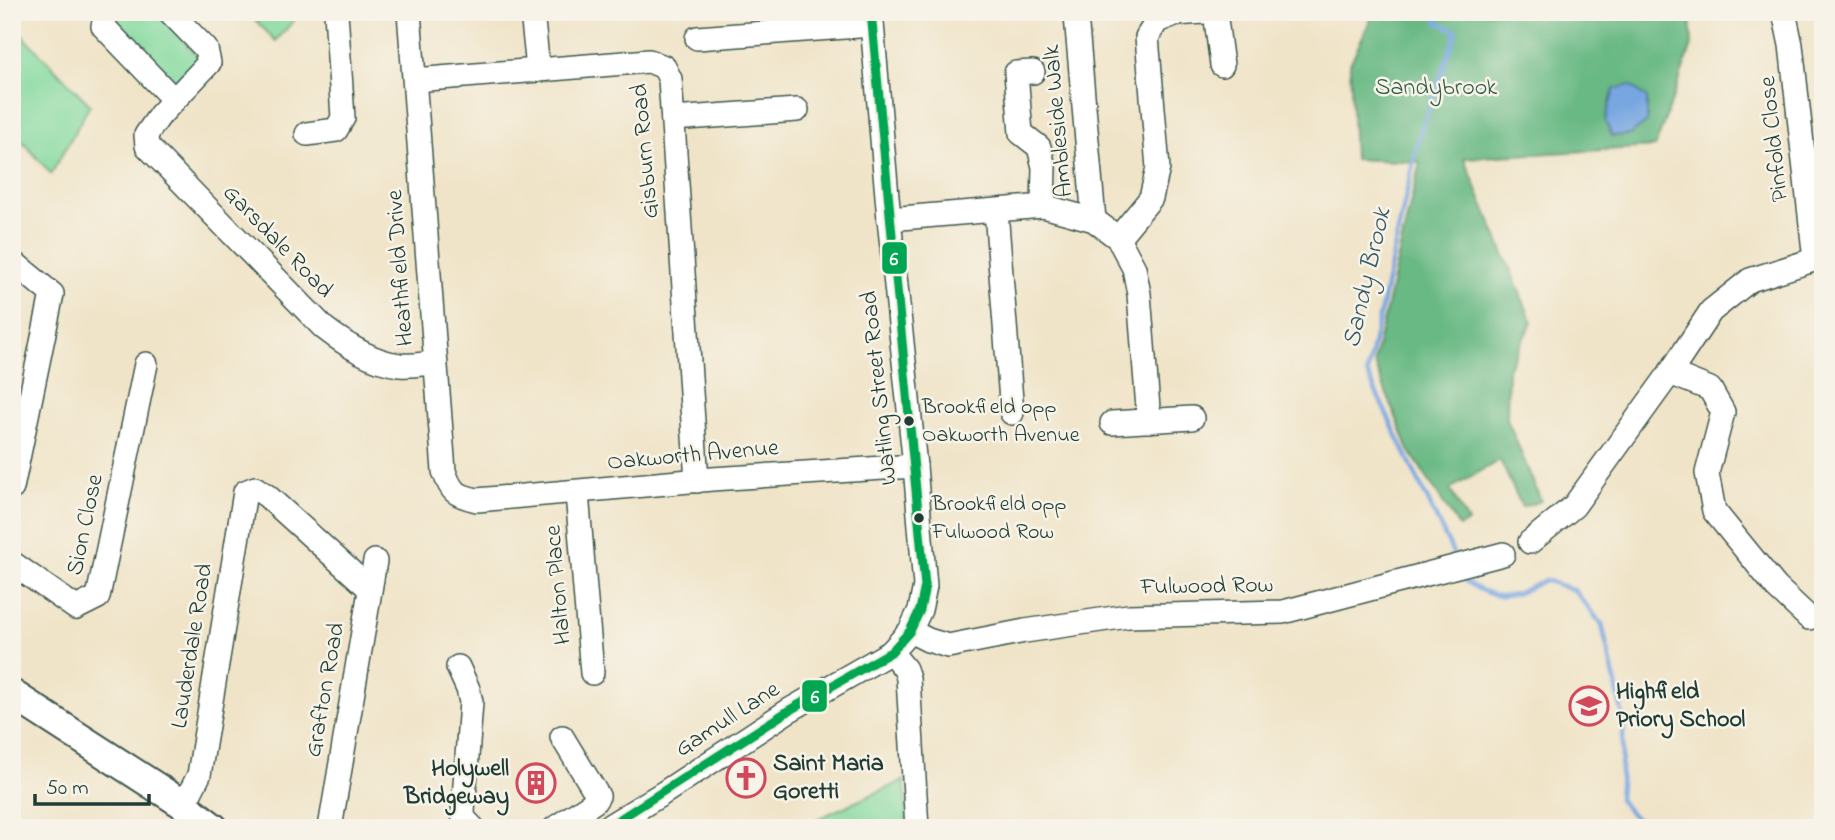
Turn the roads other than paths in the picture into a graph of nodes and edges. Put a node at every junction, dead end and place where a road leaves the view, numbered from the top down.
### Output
1 (107, 12) edge
2 (170, 12) edge
3 (336, 12) edge
4 (409, 12) edge
5 (533, 12) edge
6 (1204, 12) edge
7 (1215, 12) edge
8 (1784, 12) edge
9 (1076, 16) dead end
10 (872, 19) edge
11 (697, 38) dead end
12 (1222, 65) dead end
13 (538, 69) junction
14 (1033, 72) dead end
15 (415, 80) junction
16 (174, 100) junction
17 (797, 110) dead end
18 (673, 119) junction
19 (307, 134) dead end
20 (1043, 206) junction
21 (996, 211) junction
22 (889, 219) junction
23 (1094, 220) junction
24 (1118, 238) junction
25 (1819, 258) edge
26 (12, 261) edge
27 (435, 363) junction
28 (146, 364) dead end
29 (1670, 373) junction
30 (1006, 399) dead end
31 (1192, 418) dead end
32 (1149, 421) junction
33 (1112, 423) dead end
34 (915, 466) junction
35 (698, 481) junction
36 (12, 488) edge
37 (577, 493) junction
38 (477, 500) joint
39 (1530, 542) dead end
40 (1503, 554) dead end
41 (374, 561) dead end
42 (12, 563) edge
43 (370, 589) junction
44 (1809, 618) dead end
45 (910, 631) junction
46 (891, 652) junction
47 (458, 667) dead end
48 (592, 673) dead end
49 (12, 694) edge
50 (562, 737) dead end
51 (184, 805) junction
52 (214, 828) edge
53 (330, 828) edge
54 (473, 828) edge
55 (555, 828) edge
56 (606, 828) edge
57 (917, 828) edge

1 - 16 street
2 - 16 street, Garsdale Road
3 - 19 street
4 - 15 street, Heathfield Drive
5 - 13 street
6 - 24 street
7 - 12 street
8 - 25 street, Pinfold Close
9 - 23 street, Ambleside Walk
10 - 11 street
10 - 22 street, Watling Street Road
13 - 15 street, Gisburn Road
13 - 18 street, Gisburn Road
14 - 20 street
15 - 27 street, Heathfield Drive
16 - 27 street, Garsdale Road
17 - 18 street
18 - 35 street, Gisburn Road
20 - 21 street
20 - 23 street
21 - 22 street
21 - 30 street
22 - 34 street, Watling Street Road
23 - 24 street
24 - 32 street
25 - 29 street
26 - 36 street
27 - 38 street, Heathfield Drive
28 - 42 street, Sion Close
29 - 39 street
29 - 44 street
31 - 32 street
32 - 33 street
34 - 35 street, Oakworth Avenue
34 - 45 street, Watling Street Road
35 - 37 street, Oakworth Avenue
37 - 38 street, Oakworth Avenue
37 - 48 street, Halton Place
40 - 45 street, Fulwood Row
41 - 43 street, Grafton Road
43 - 51 street, Lauderdale Road
43 - 53 street, Grafton Road
45 - 46 street, Gamull Lane
46 - 56 street, Gamull Lane
46 - 57 street
47 - 54 street
49 - 51 main road
50 - 55 street
51 - 52 main road

